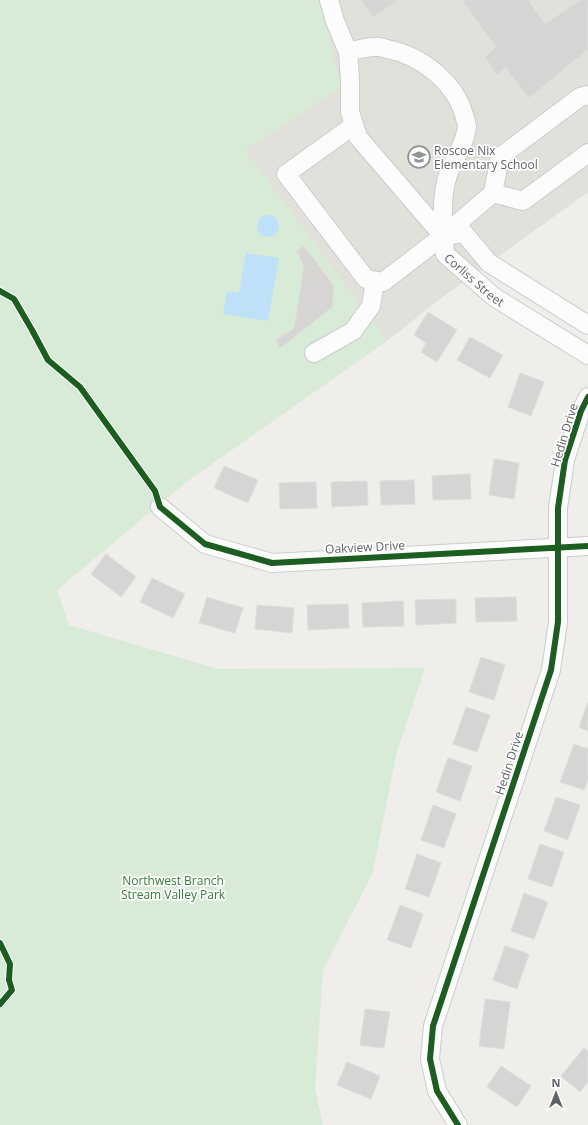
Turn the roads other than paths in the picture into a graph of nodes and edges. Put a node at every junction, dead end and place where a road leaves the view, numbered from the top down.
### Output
1 (329, 0) edge
2 (348, 52) junction
3 (588, 95) edge
4 (354, 125) junction
5 (588, 153) edge
6 (493, 193) junction
7 (443, 236) junction
8 (504, 274) junction
9 (375, 281) junction
10 (494, 297) junction
11 (588, 325) edge
12 (314, 353) dead end
13 (588, 355) edge
14 (588, 397) edge
15 (160, 507) dead end
16 (588, 546) edge
17 (558, 547) junction
18 (458, 1125) edge

1 - 2 street
2 - 4 street
2 - 7 street
3 - 6 street
4 - 7 street
4 - 9 street
5 - 6 street
6 - 7 street
7 - 8 street, Corliss Street
7 - 9 street
7 - 10 street, Corliss Street
8 - 10 street
8 - 11 street, Corliss Street
9 - 12 street
10 - 13 street, Corliss Street
14 - 17 street, Hedin Drive
15 - 17 street, Oakview Drive
16 - 17 street, Oakview Drive
17 - 18 street, Hedin Drive

